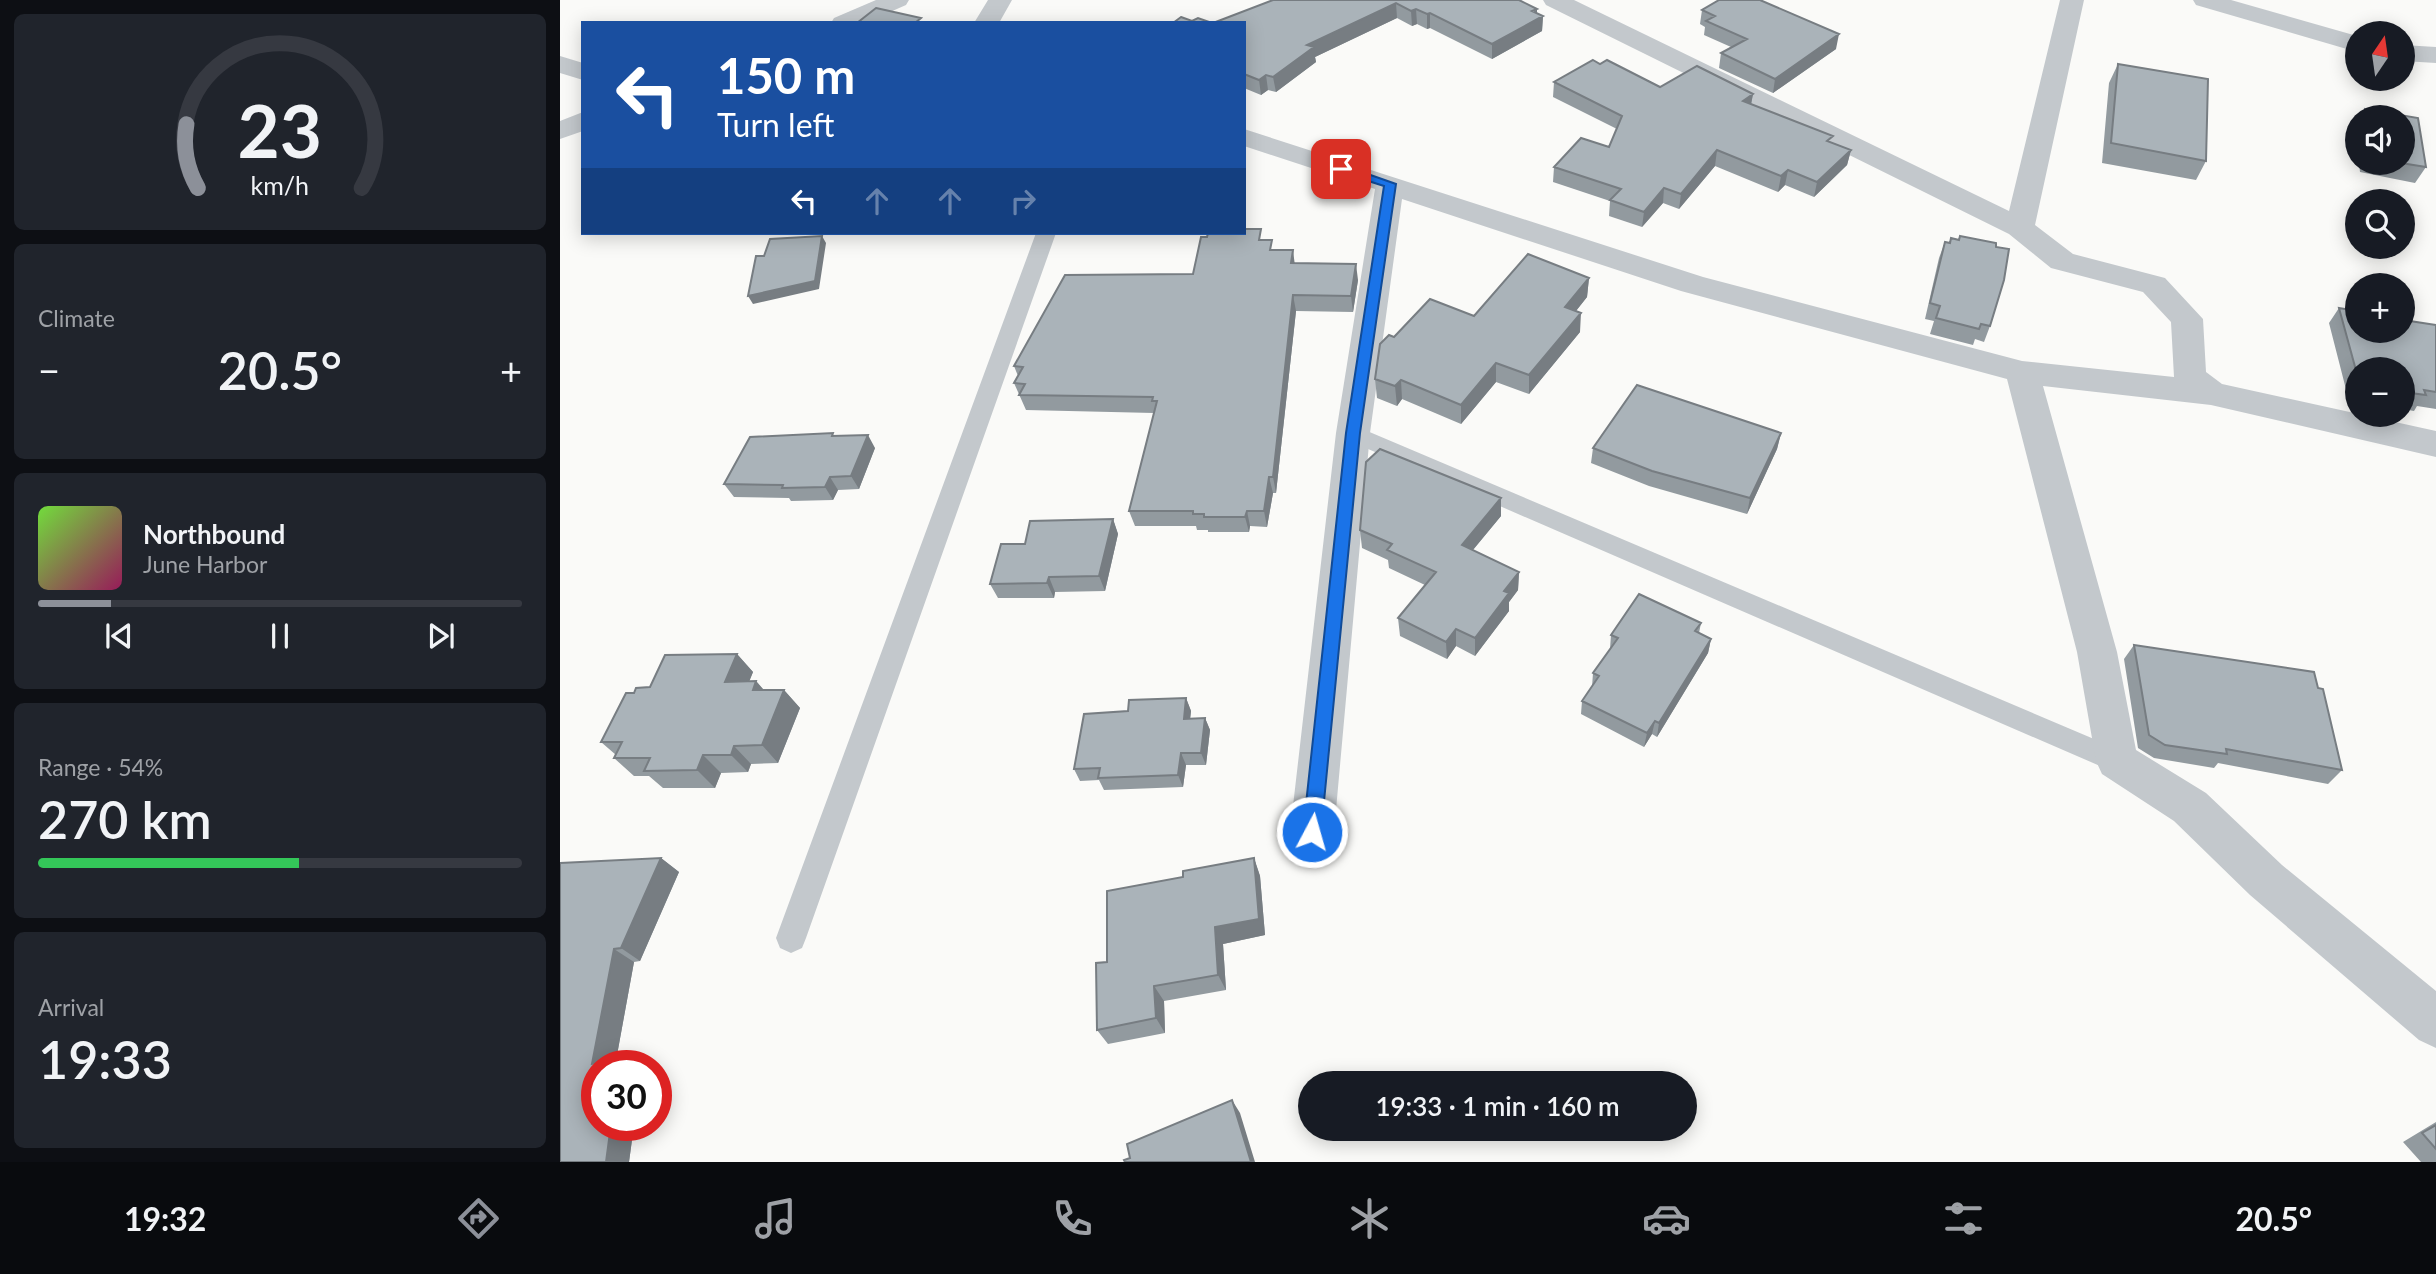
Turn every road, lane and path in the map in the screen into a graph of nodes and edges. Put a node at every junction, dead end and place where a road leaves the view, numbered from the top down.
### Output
1 (897, 0) edge
2 (1000, 0) edge
3 (1555, 0) edge
4 (2072, 0) edge
5 (2205, 0) edge
6 (849, 21) edge
7 (987, 21) edge
8 (2345, 41) edge
9 (2415, 54) edge
10 (2436, 55) edge
11 (560, 64) edge
12 (581, 71) edge
13 (581, 121) edge
14 (560, 131) edge
15 (1246, 138) edge
16 (1390, 184) junction
17 (2021, 228) junction
18 (1045, 235) edge
19 (2022, 372) junction
20 (2211, 393) junction
21 (1353, 433) junction
22 (2436, 444) edge
23 (2117, 761) junction
24 (1312, 832) dead end
25 (791, 938) dead end
26 (2436, 1023) edge

1 - 6 street
2 - 7 street
3 - 17 street
4 - 17 street
5 - 8 street
9 - 10 street
11 - 12 street
13 - 14 street
15 - 16 street
16 - 19 street
16 - 21 street
17 - 20 street
18 - 25 lane
19 - 20 street
19 - 23 street
20 - 22 street
21 - 23 lane
21 - 24 street
23 - 26 street

